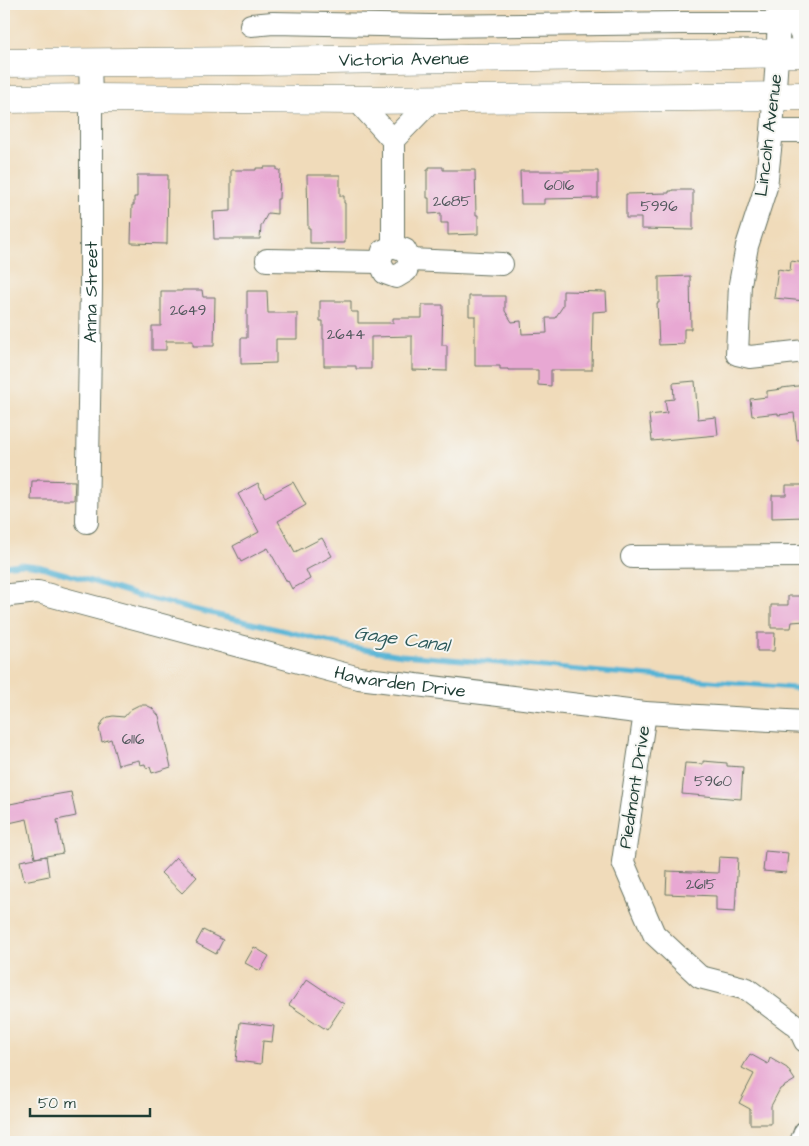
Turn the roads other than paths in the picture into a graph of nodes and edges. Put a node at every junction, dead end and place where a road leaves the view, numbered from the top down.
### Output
1 (784, 10) edge
2 (276, 13) edge
3 (251, 25) dead end
4 (805, 35) edge
5 (805, 53) edge
6 (777, 54) junction
7 (90, 62) junction
8 (4, 64) edge
9 (805, 96) edge
10 (774, 97) junction
11 (91, 98) junction
12 (4, 99) edge
13 (427, 99) junction
14 (362, 100) junction
15 (772, 131) junction
16 (805, 131) edge
17 (393, 140) junction
18 (394, 256) junction
19 (267, 260) dead end
20 (502, 264) dead end
21 (805, 351) edge
22 (87, 522) dead end
23 (805, 556) edge
24 (632, 557) dead end
25 (4, 598) edge
26 (645, 713) junction
27 (805, 722) edge
28 (805, 1041) edge
29 (805, 1132) edge
30 (801, 1142) edge

1 - 2 street
1 - 4 main road
1 - 6 street, Lincoln Avenue
2 - 3 street
5 - 6 main road, Victoria Avenue
6 - 7 main road, Victoria Avenue
6 - 10 street, Lincoln Avenue
7 - 8 main road, Victoria Avenue
7 - 11 street, Anna Street
9 - 10 main road
10 - 13 main road
10 - 15 street, Lincoln Avenue
11 - 12 main road
11 - 14 main road
11 - 22 street, Anna Street
13 - 14 main road
13 - 17 street
14 - 17 street
15 - 16 street
15 - 21 street, Lincoln Avenue
17 - 18 street
18 - 19 street
18 - 20 street
23 - 24 street
25 - 26 street, Hawarden Drive
26 - 27 street, Hawarden Drive
26 - 28 street, Piedmont Drive
29 - 30 street

